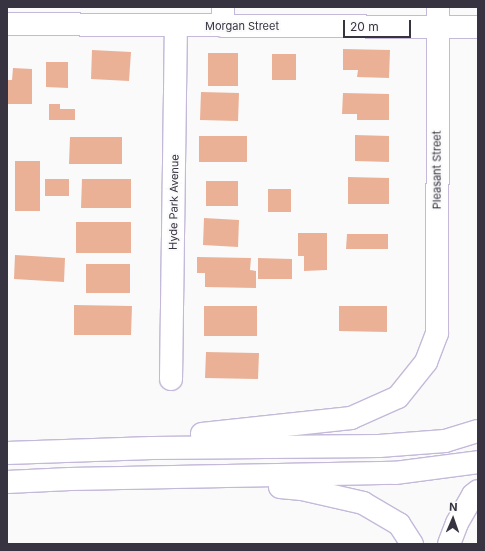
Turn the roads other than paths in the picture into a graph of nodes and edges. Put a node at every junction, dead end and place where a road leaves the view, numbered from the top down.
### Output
1 (223, 16) edge
2 (438, 17) edge
3 (7, 24) edge
4 (176, 26) junction
5 (478, 27) edge
6 (171, 379) dead end
7 (478, 431) edge
8 (16, 452) edge
9 (478, 462) edge
10 (151, 478) junction
11 (7, 482) edge
12 (478, 491) edge
13 (412, 544) edge
14 (449, 544) edge

1 - 2 street, Morgan Street
1 - 4 street, Morgan Street
2 - 5 street, Morgan Street
2 - 8 street, Pleasant Street
3 - 4 street, Morgan Street
4 - 6 street, Hyde Park Avenue
7 - 8 street
9 - 10 street
10 - 11 street
10 - 13 street
12 - 14 street

